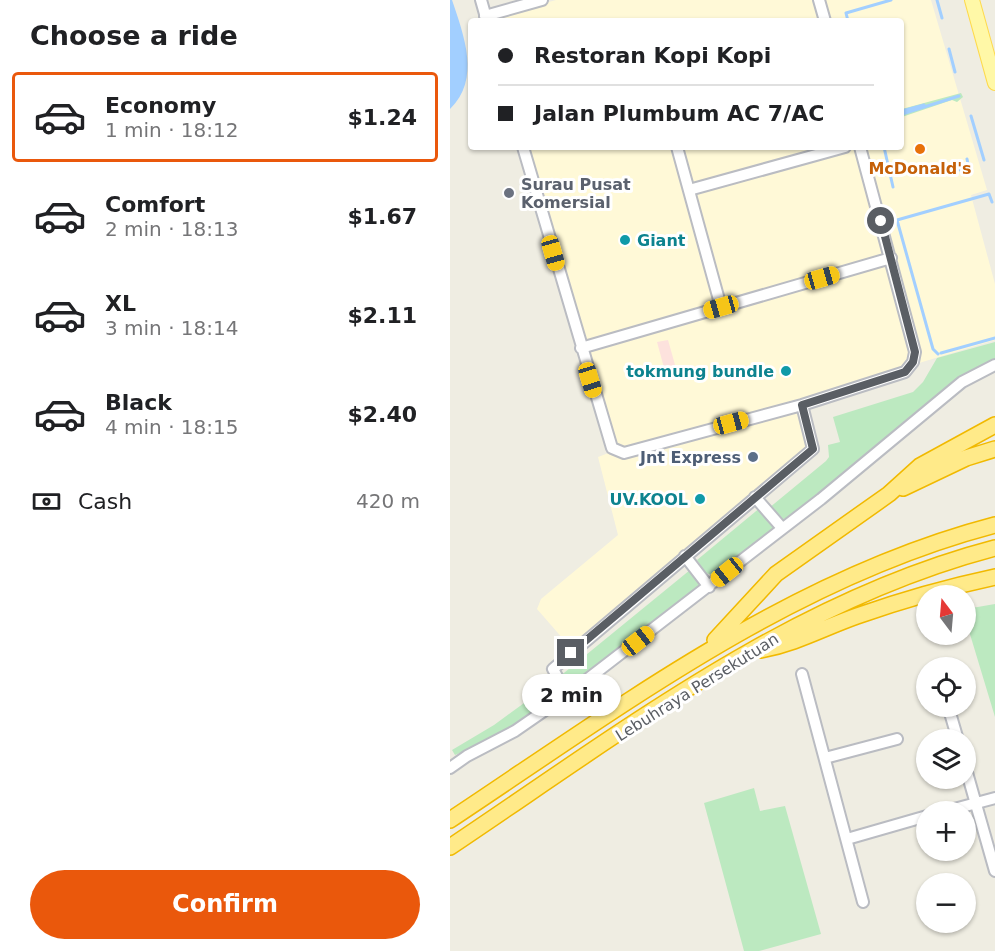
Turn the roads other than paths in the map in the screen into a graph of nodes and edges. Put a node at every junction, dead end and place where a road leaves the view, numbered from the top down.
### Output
1 (481, 0) edge
2 (542, 0) edge
3 (819, 0) edge
4 (972, 0) edge
5 (486, 18) edge
6 (824, 18) edge
7 (995, 83) edge
8 (524, 150) edge
9 (678, 150) edge
10 (834, 150) edge
11 (861, 150) edge
12 (689, 190) junction
13 (891, 258) junction
14 (721, 307) junction
15 (581, 348) junction
16 (995, 365) edge
17 (802, 405) junction
18 (995, 424) edge
19 (995, 449) edge
20 (889, 494) junction
21 (755, 497) junction
22 (995, 525) edge
23 (782, 528) junction
24 (995, 548) edge
25 (685, 556) junction
26 (990, 579) edge
27 (709, 587) junction
28 (745, 653) junction
29 (703, 654) junction
30 (802, 674) dead end
31 (567, 695) junction
32 (897, 739) dead end
33 (825, 758) junction
34 (450, 768) edge
35 (995, 798) edge
36 (976, 802) edge
37 (976, 805) edge
38 (916, 819) edge
39 (450, 820) edge
40 (847, 839) junction
41 (451, 847) edge
42 (995, 871) edge
43 (863, 902) dead end

1 - 5 street
2 - 5 street
3 - 6 street
4 - 7 main road
8 - 15 street
9 - 12 street
10 - 12 street
11 - 13 street
12 - 14 street
13 - 14 street
13 - 17 street
14 - 15 street
15 - 17 street
16 - 23 street
17 - 21 street
18 - 20 highway
19 - 20 highway
20 - 29 highway
21 - 23 street
21 - 25 street
22 - 29 highway, Lebuhraya Persekutuan
23 - 27 street
24 - 28 highway, Lebuhraya Persekutuan
25 - 27 street
25 - 31 street
26 - 28 highway
27 - 31 street
28 - 41 highway, Lebuhraya Persekutuan
29 - 39 highway, Lebuhraya Persekutuan
30 - 33 street
31 - 34 street
32 - 33 street
33 - 40 street
35 - 36 street
37 - 42 street
38 - 40 street
40 - 43 street

